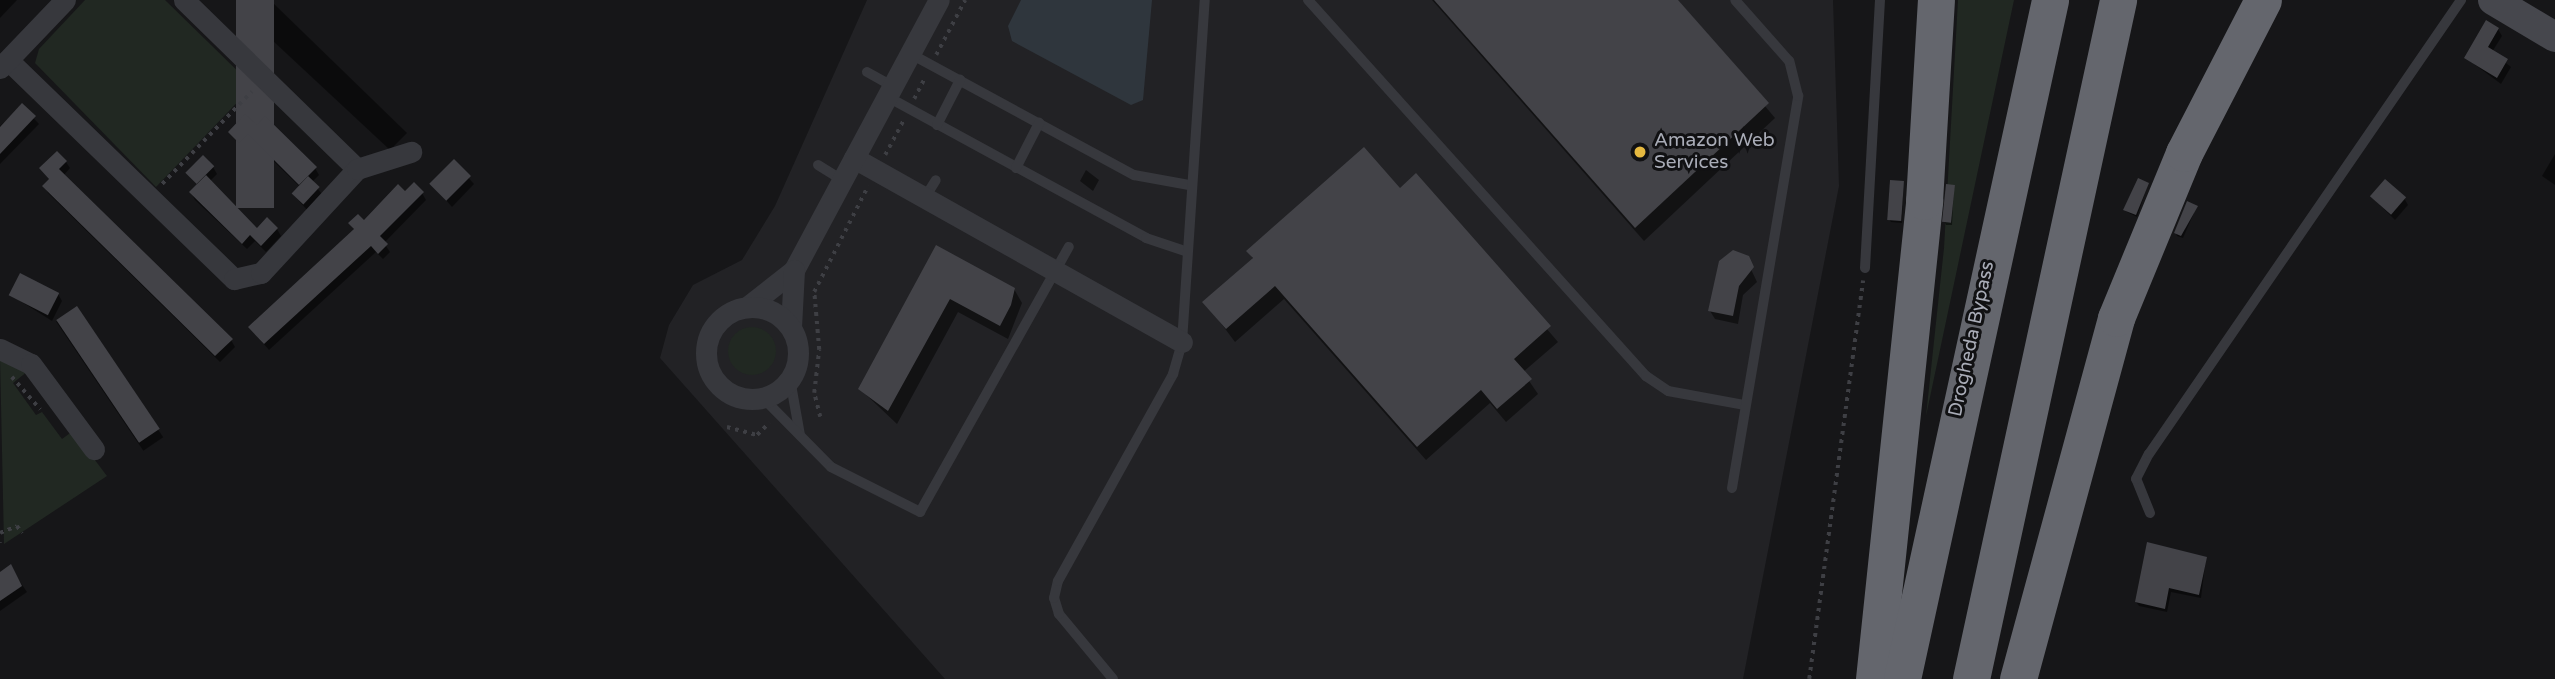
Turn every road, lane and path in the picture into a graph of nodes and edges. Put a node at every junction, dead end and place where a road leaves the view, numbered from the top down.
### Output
1 (65, 0) edge
2 (184, 0) edge
3 (939, 0) edge
4 (965, 0) edge
5 (1205, 0) edge
6 (1308, 0) edge
7 (1735, 0) edge
8 (1880, 0) edge
9 (1936, 0) edge
10 (2050, 0) edge
11 (2118, 0) edge
12 (2263, 0) edge
13 (2461, 0) edge
14 (2493, 0) edge
15 (2555, 37) edge
16 (909, 53) junction
17 (4, 64) edge
18 (932, 65) junction
19 (867, 72) dead end
20 (264, 78) junction
21 (960, 80) junction
22 (889, 91) junction
23 (909, 109) junction
24 (1039, 123) junction
25 (937, 125) junction
26 (411, 152) dead end
27 (854, 158) junction
28 (818, 165) dead end
29 (1016, 167) junction
30 (357, 169) junction
31 (876, 172) junction
32 (842, 180) junction
33 (936, 180) dead end
34 (1189, 185) junction
35 (149, 198) junction
36 (924, 199) junction
37 (1069, 247) dead end
38 (1185, 251) junction
39 (1865, 268) joint
40 (794, 270) junction
41 (1051, 271) junction
42 (747, 307) junction
43 (791, 328) junction
44 (1182, 342) junction
45 (0, 349) edge
46 (790, 379) junction
47 (762, 397) junction
48 (1744, 405) junction
49 (777, 413) junction
50 (820, 417) dead end
51 (727, 428) dead end
52 (800, 436) junction
53 (94, 449) dead end
54 (1732, 488) dead end
55 (2150, 513) dead end
56 (0, 533) edge
57 (22, 533) dead end
58 (1113, 679) edge
59 (1809, 679) edge
60 (1874, 679) edge
61 (1902, 679) edge
62 (1971, 679) edge
63 (2018, 679) edge

1 - 17 street
2 - 20 street
3 - 16 street
4 - 18 path
5 - 34 lane
6 - 48 lane
7 - 48 lane
8 - 39 lane
9 - 60 highway
10 - 61 highway, Drogheda Bypass
11 - 62 highway
12 - 63 highway
13 - 55 lane
14 - 15 street
16 - 18 lane
16 - 22 street
17 - 35 street
18 - 21 lane
18 - 23 path
19 - 22 lane
20 - 30 street
20 - 35 path
21 - 24 lane
21 - 25 lane
22 - 23 lane
22 - 27 street
23 - 25 lane
23 - 31 path
24 - 29 lane
24 - 34 lane
25 - 29 lane
26 - 30 street
27 - 31 street
27 - 32 street
28 - 32 lane
29 - 38 lane
30 - 35 street
31 - 36 street
31 - 50 path
32 - 40 street
33 - 36 lane
34 - 38 lane
36 - 41 street
37 - 41 lane
38 - 44 lane
39 - 59 path
40 - 42 street
40 - 43 street
41 - 44 street
41 - 52 lane
42 - 43 street
42 - 47 street
43 - 46 street
44 - 58 lane
45 - 53 street
46 - 47 street
46 - 52 lane
47 - 49 lane
48 - 54 lane
49 - 51 path
49 - 52 lane
56 - 57 path

